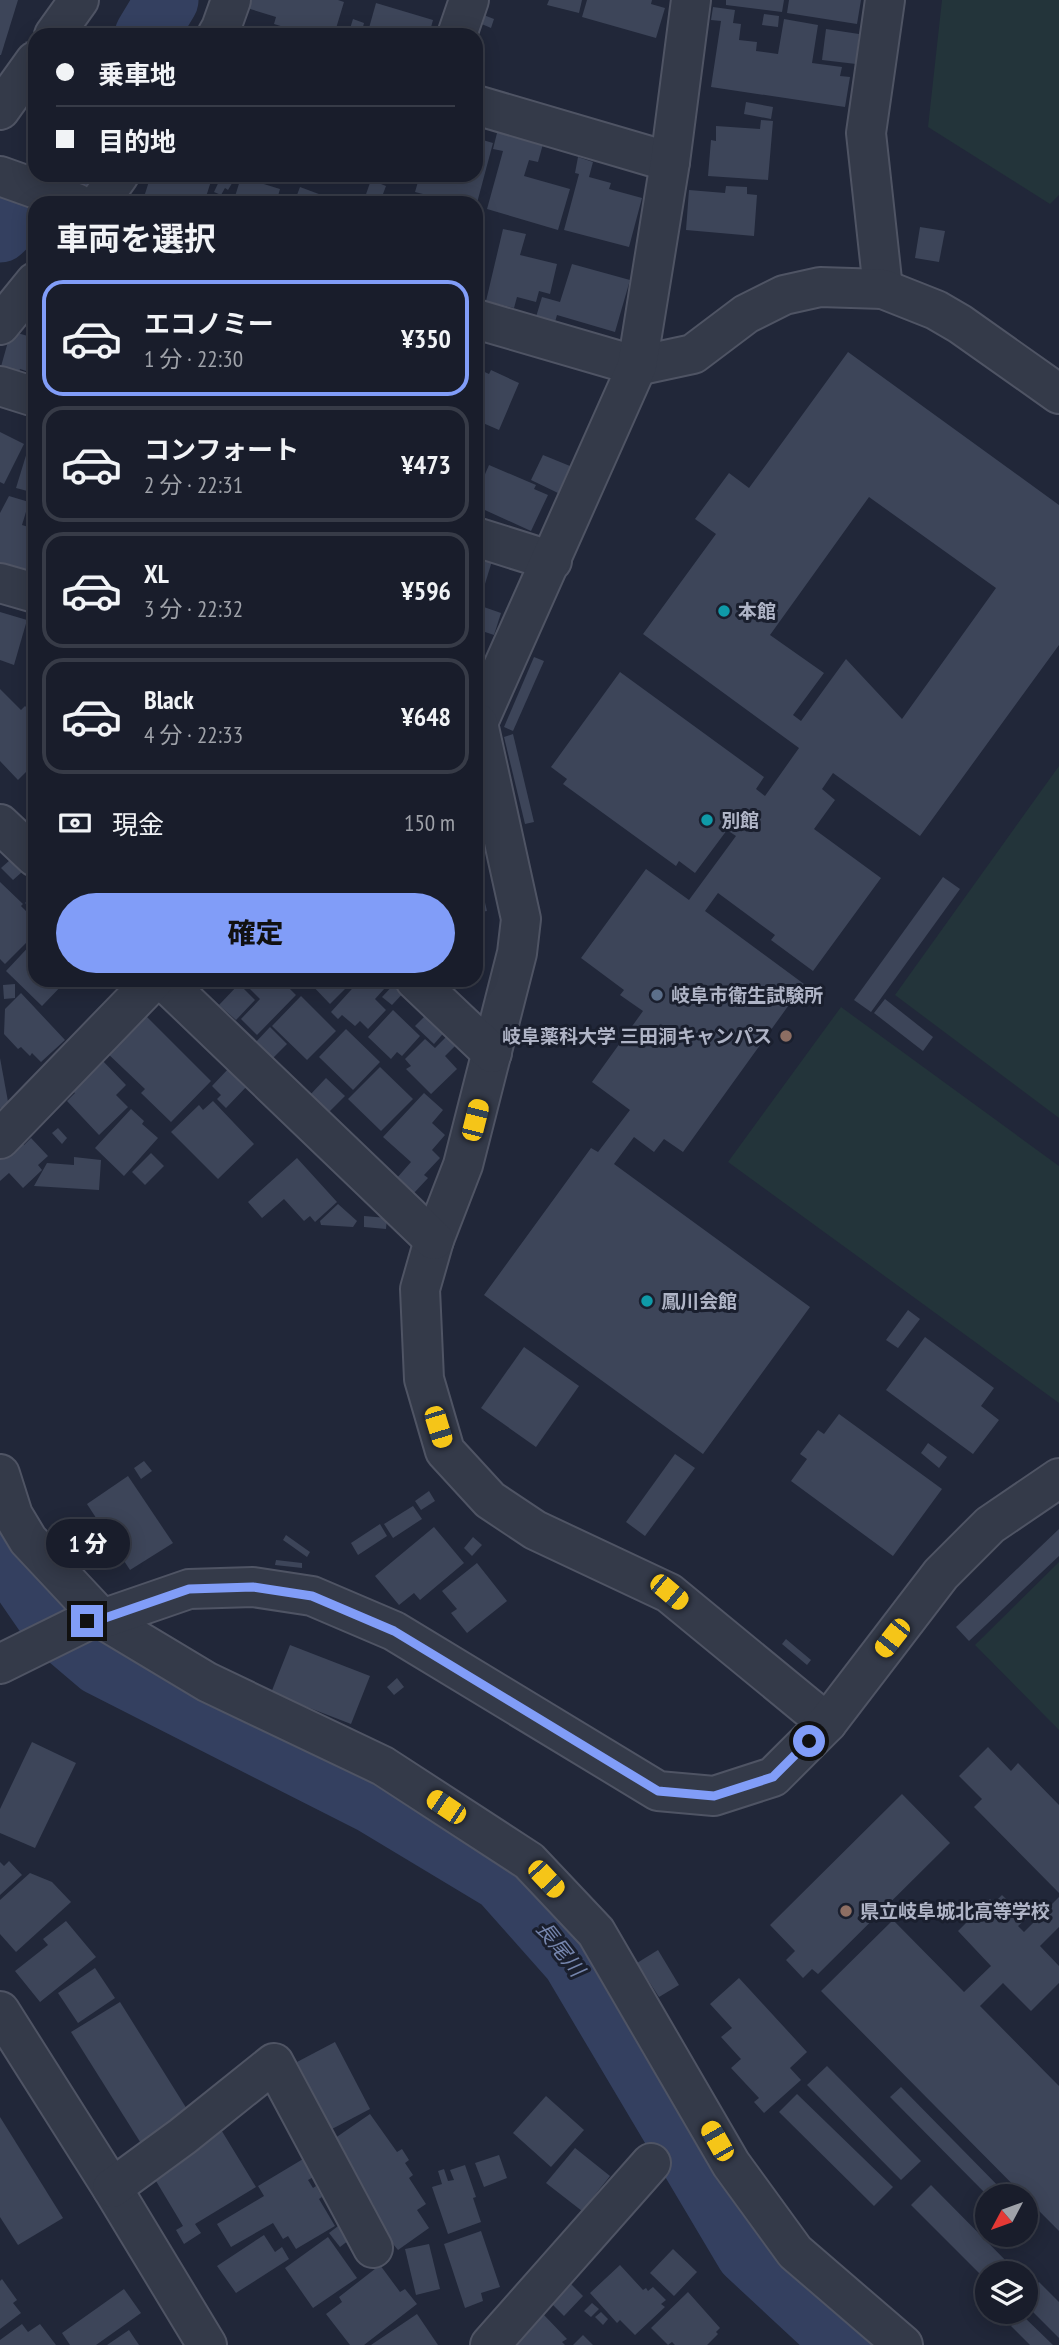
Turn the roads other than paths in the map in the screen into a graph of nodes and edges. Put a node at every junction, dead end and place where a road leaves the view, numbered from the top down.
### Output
1 (79, 0) edge
2 (469, 0) edge
3 (691, 0) edge
4 (885, 0) edge
5 (59, 28) edge
6 (459, 28) edge
7 (28, 71) edge
8 (483, 106) edge
9 (0, 110) edge
10 (670, 162) junction
11 (6, 178) edge
12 (108, 182) edge
13 (62, 196) edge
14 (88, 196) edge
15 (883, 289) junction
16 (28, 291) edge
17 (483, 321) edge
18 (0, 325) edge
19 (637, 366) junction
20 (0, 386) edge
21 (1059, 394) edge
22 (28, 395) edge
23 (483, 539) edge
24 (552, 561) junction
25 (0, 583) edge
26 (28, 591) edge
27 (483, 709) edge
28 (483, 749) edge
29 (0, 824) edge
30 (28, 850) edge
31 (147, 987) edge
32 (170, 987) edge
33 (422, 987) edge
34 (492, 1053) junction
35 (0, 1139) edge
36 (434, 1240) junction
37 (0, 1474) edge
38 (1059, 1478) edge
39 (94, 1620) junction
40 (0, 1664) edge
41 (827, 1723) junction
42 (0, 2011) edge
43 (651, 2163) dead end
44 (112, 2188) junction
45 (373, 2248) dead end
46 (202, 2343) edge
47 (490, 2345) edge
48 (903, 2345) edge

1 - 5 street
2 - 6 street
3 - 10 street
4 - 15 street
7 - 9 street
8 - 10 street
10 - 19 street
11 - 13 street
12 - 14 street
15 - 19 street
15 - 21 street
16 - 18 street
17 - 19 street
19 - 24 street
20 - 22 street
23 - 24 street
24 - 27 street
25 - 26 street
28 - 34 street
29 - 30 street
31 - 35 street
32 - 36 street
33 - 34 street
34 - 36 street
36 - 41 street
37 - 39 street
38 - 41 street
39 - 40 street
39 - 41 street
39 - 48 street
42 - 44 street
43 - 47 street
44 - 45 street
44 - 46 street

